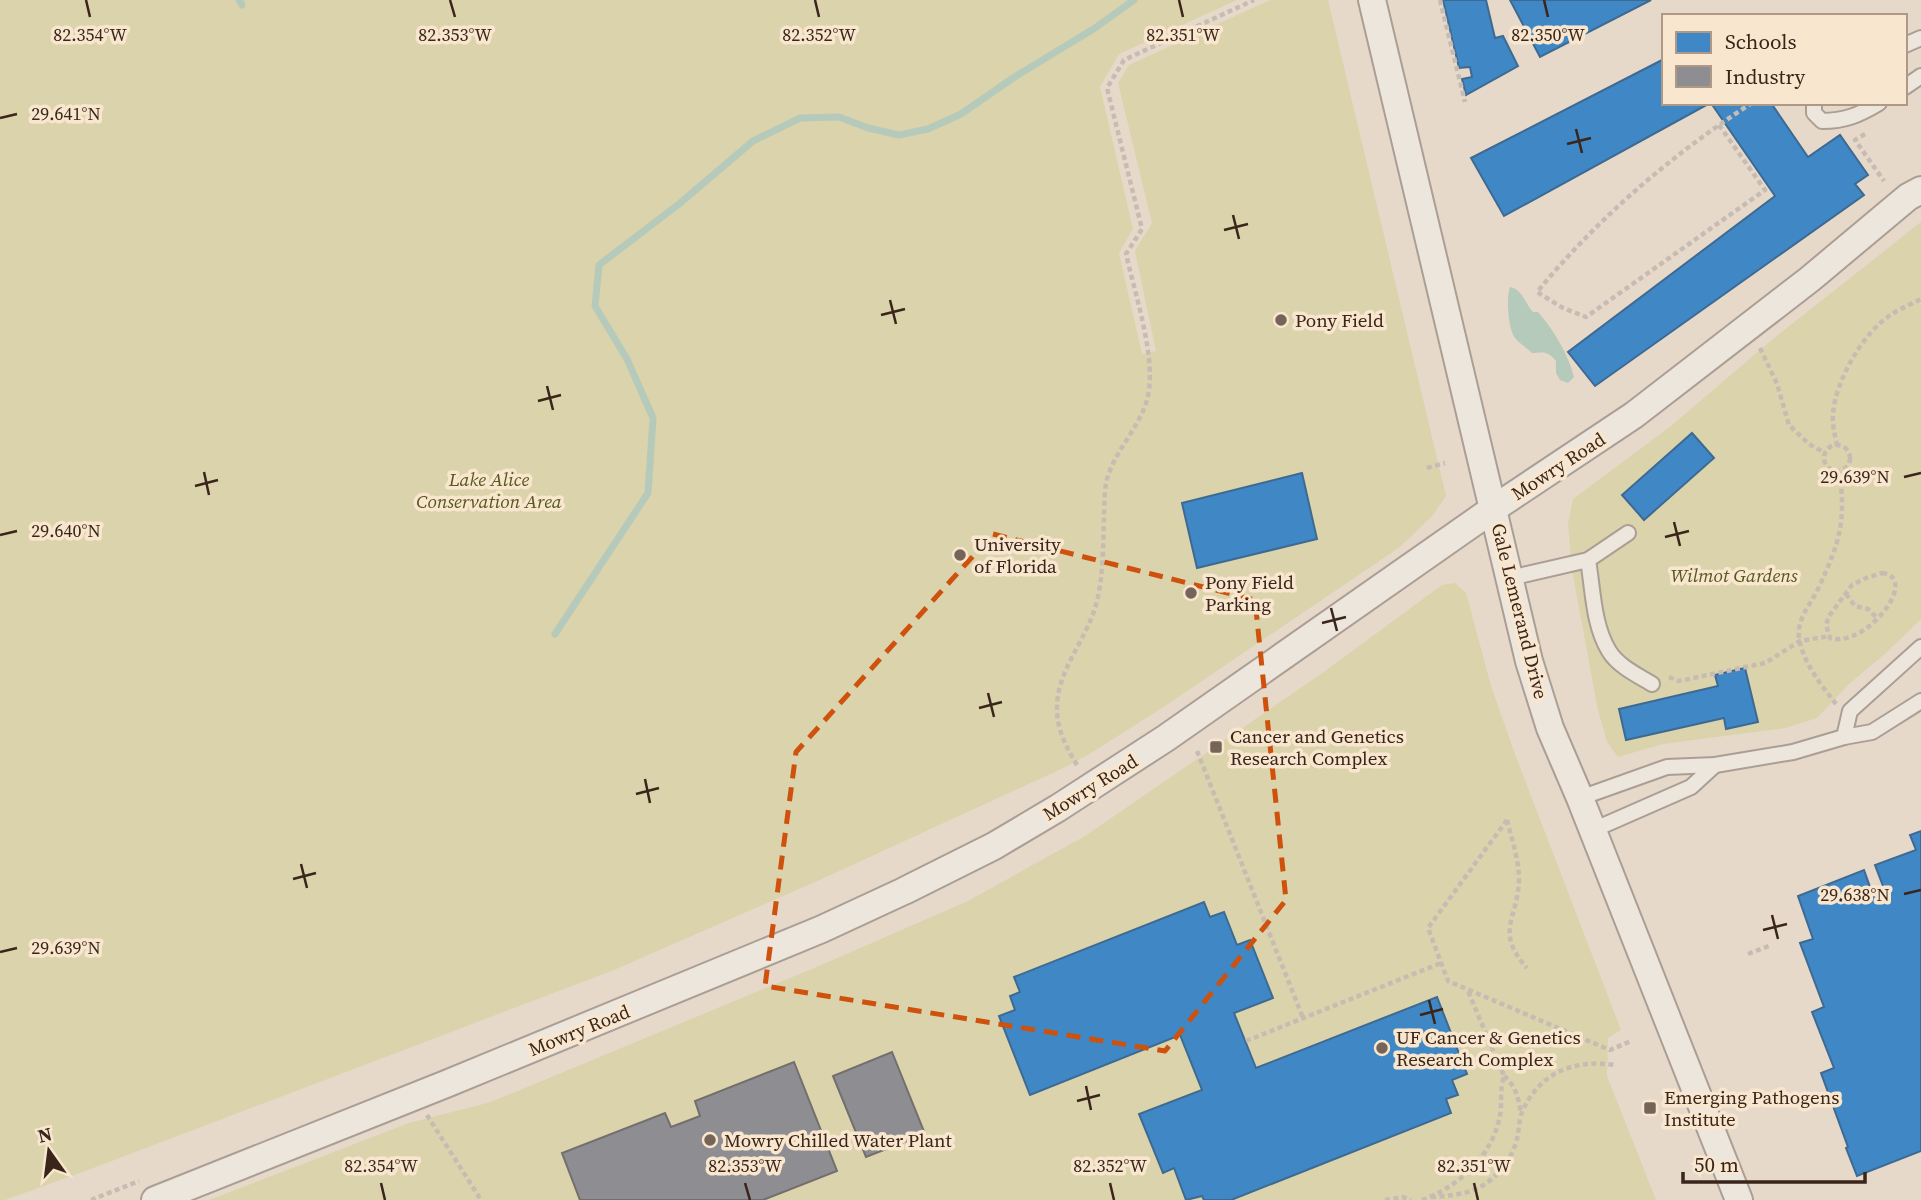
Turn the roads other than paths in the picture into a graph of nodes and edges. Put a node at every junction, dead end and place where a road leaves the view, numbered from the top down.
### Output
1 (1372, 0) edge
2 (1814, 105) edge
3 (1875, 105) edge
4 (1921, 190) edge
5 (1493, 509) junction
6 (1628, 533) dead end
7 (1588, 560) junction
8 (1510, 578) junction
9 (1921, 648) edge
10 (1657, 679) road end
11 (1921, 701) edge
12 (1844, 737) junction
13 (1716, 765) junction
14 (1580, 798) junction
15 (1593, 830) junction
16 (155, 1200) edge
17 (1739, 1200) edge

1 - 5 street, Gale Lemerand Drive
2 - 3 lane
4 - 5 street, Mowry Road
5 - 8 street, Gale Lemerand Drive
5 - 16 street, Mowry Road
6 - 7 lane
7 - 8 lane
7 - 10 lane
8 - 14 street, Gale Lemerand Drive
9 - 12 lane
11 - 12 lane
12 - 13 lane
13 - 14 lane
13 - 15 lane
14 - 15 street, Gale Lemerand Drive
15 - 17 street, Gale Lemerand Drive

